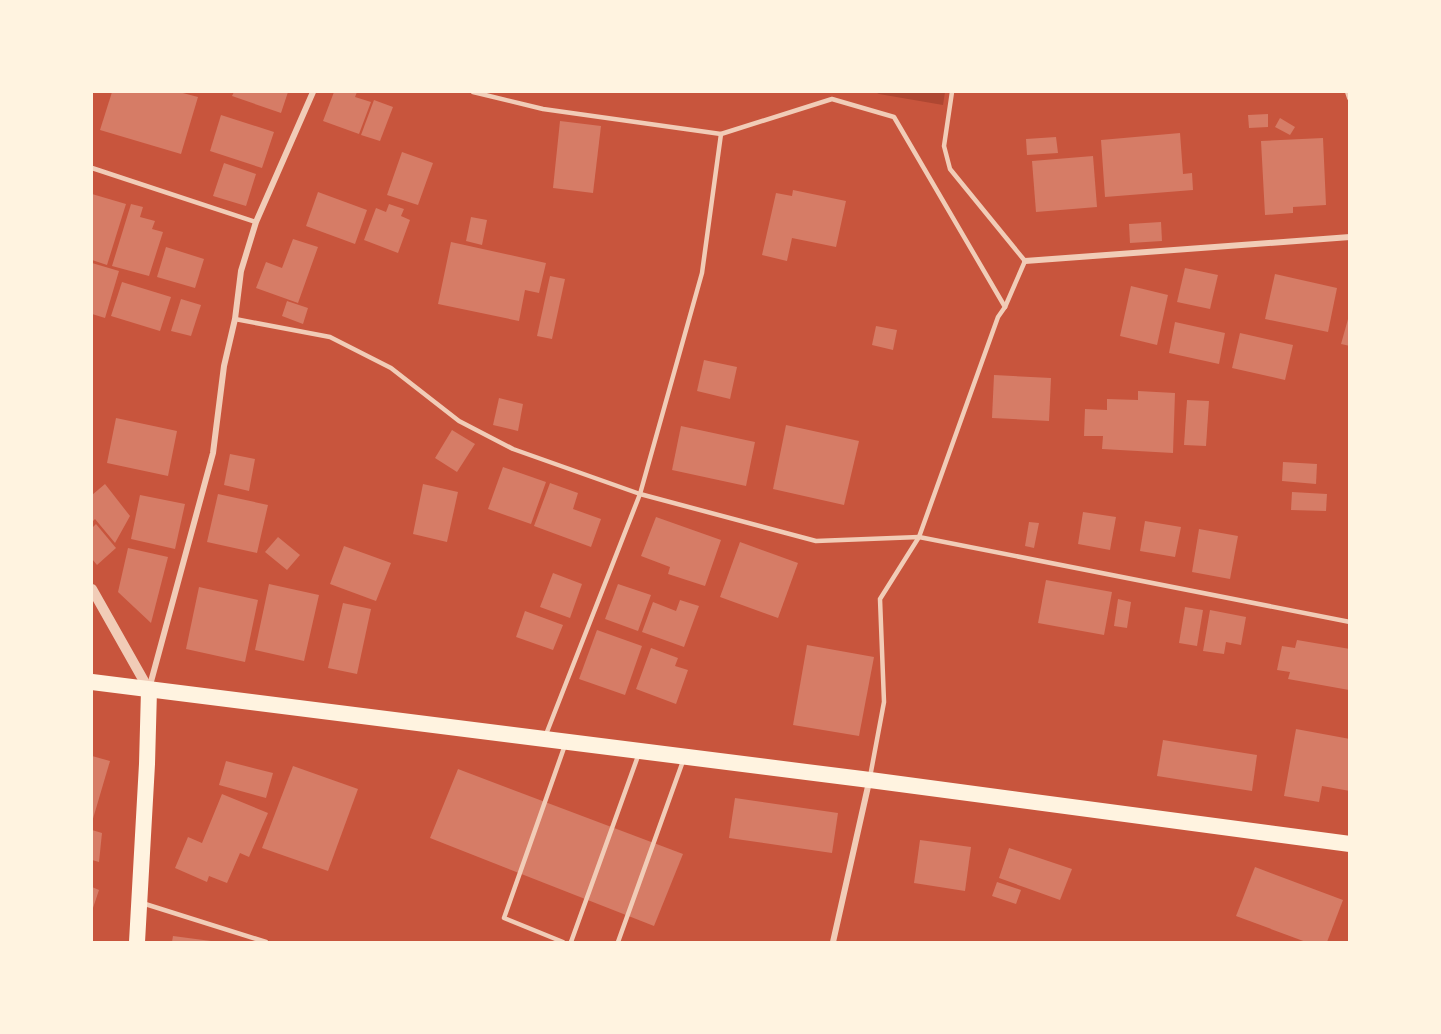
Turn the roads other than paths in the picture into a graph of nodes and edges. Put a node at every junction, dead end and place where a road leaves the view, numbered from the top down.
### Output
1 (313, 92) edge
2 (473, 92) edge
3 (952, 92) edge
4 (1348, 92) edge
5 (1350, 98) edge
6 (721, 134) junction
7 (92, 168) edge
8 (256, 222) junction
9 (1350, 237) edge
10 (1025, 261) junction
11 (1005, 307) junction
12 (235, 319) junction
13 (640, 494) junction
14 (919, 537) junction
15 (92, 589) edge
16 (1350, 622) edge
17 (92, 682) edge
18 (149, 690) junction
19 (544, 739) junction
20 (566, 742) junction
21 (640, 751) junction
22 (684, 757) junction
23 (870, 780) junction
24 (1350, 844) edge
25 (139, 902) junction
26 (137, 942) edge
27 (266, 942) edge
28 (563, 942) edge
29 (571, 942) edge
30 (618, 942) edge
31 (833, 942) edge

1 - 8 street
2 - 6 lane
3 - 10 lane
4 - 5 street
6 - 11 lane
6 - 13 lane
7 - 8 lane
8 - 12 street
9 - 10 street
10 - 11 lane
11 - 14 lane
12 - 13 lane
12 - 18 street
13 - 14 lane
13 - 19 lane
14 - 16 lane
14 - 23 lane
15 - 18 street
17 - 18 highway
18 - 19 highway
18 - 25 highway
19 - 20 highway
20 - 21 highway
20 - 28 lane
21 - 22 highway
21 - 29 lane
22 - 23 highway
22 - 30 lane
23 - 24 highway
23 - 31 street
25 - 26 highway
25 - 27 lane

